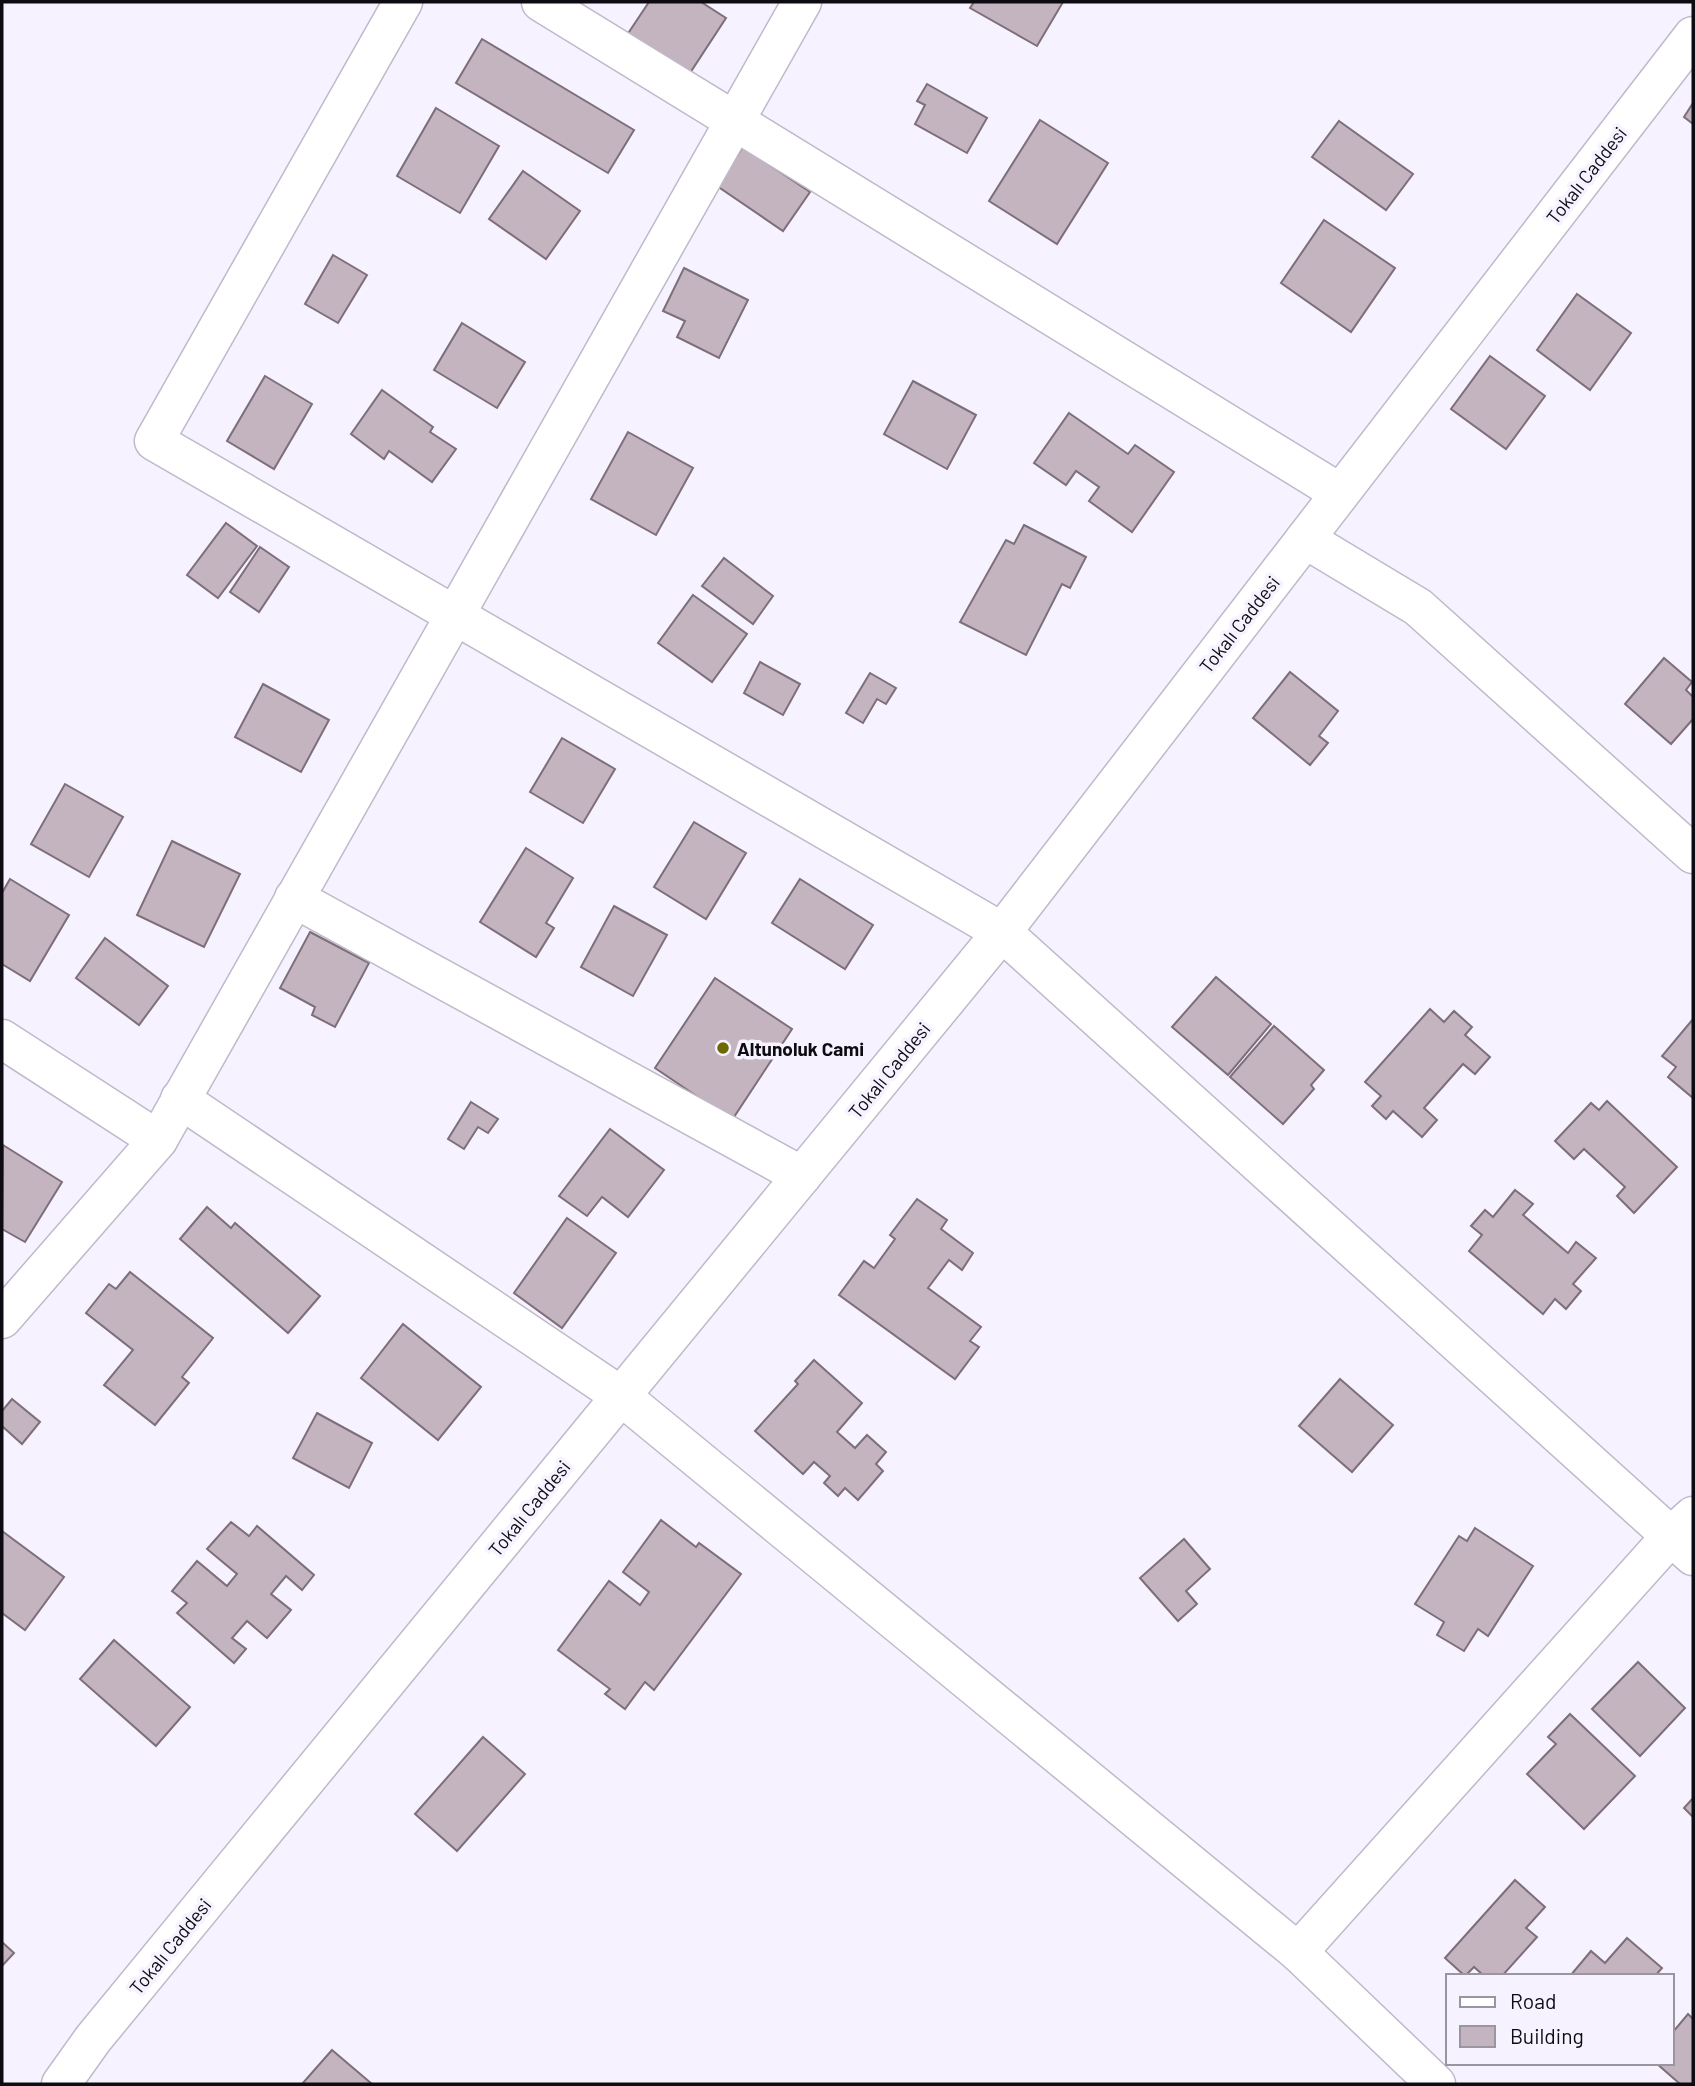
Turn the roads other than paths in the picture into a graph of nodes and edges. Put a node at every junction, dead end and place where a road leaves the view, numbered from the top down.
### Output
1 (403, 2) edge
2 (541, 2) edge
3 (802, 2) edge
4 (1693, 36) edge
5 (734, 121) junction
6 (1340, 494) junction
7 (1305, 539) junction
8 (454, 614) junction
9 (1693, 854) edge
10 (294, 898) junction
11 (1002, 932) junction
12 (2, 1039) edge
13 (180, 1099) junction
14 (158, 1140) junction
15 (802, 1176) junction
16 (2, 1319) edge
17 (621, 1395) junction
18 (1686, 1536) edge
19 (1298, 1952) junction
20 (61, 2084) edge
21 (1436, 2084) edge

1 - 8 street
2 - 5 street
3 - 5 street
4 - 6 street, Tokalı Caddesi
5 - 6 street
5 - 8 street
6 - 7 street, Tokalı Caddesi
7 - 9 street
7 - 11 street, Tokalı Caddesi
8 - 10 street
8 - 11 street
10 - 13 street
10 - 15 street
11 - 15 street, Tokalı Caddesi
11 - 18 street
12 - 14 street
13 - 14 street
13 - 17 street
14 - 16 street
15 - 17 street, Tokalı Caddesi
17 - 19 street
17 - 20 street, Tokalı Caddesi
18 - 19 street
19 - 21 street

